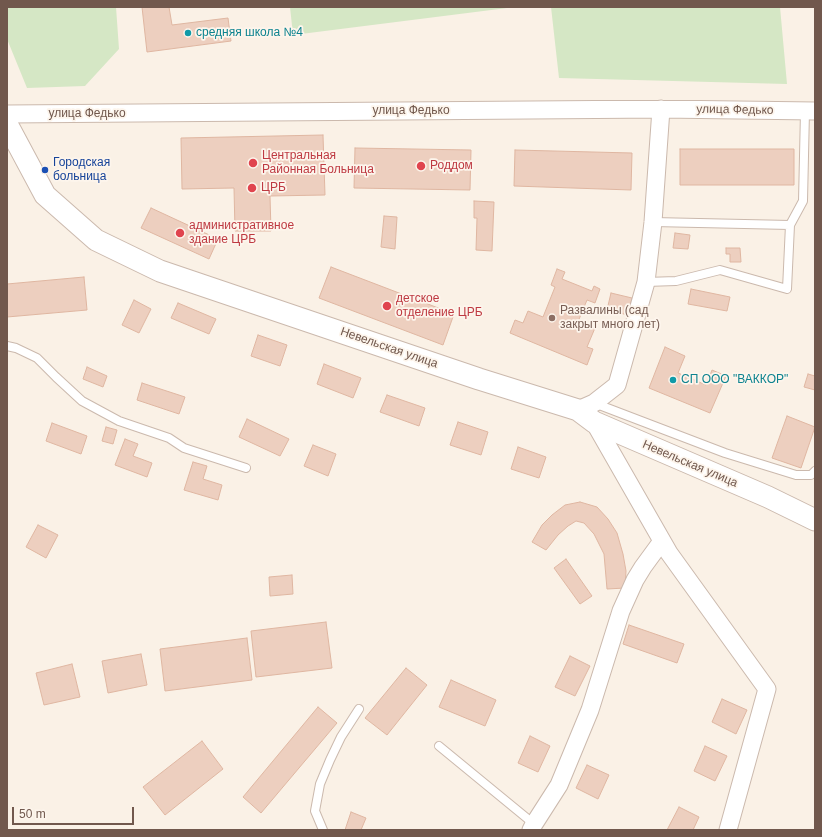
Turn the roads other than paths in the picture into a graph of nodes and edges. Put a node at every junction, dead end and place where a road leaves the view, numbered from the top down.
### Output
1 (661, 109) junction
2 (810, 111) edge
3 (7, 114) edge
4 (7, 124) edge
5 (653, 222) junction
6 (790, 225) junction
7 (646, 282) junction
8 (7, 346) edge
9 (589, 412) junction
10 (246, 468) dead end
11 (815, 471) edge
12 (815, 520) edge
13 (662, 541) junction
14 (359, 709) dead end
15 (439, 746) dead end
16 (532, 827) edge
17 (323, 830) edge
18 (728, 830) edge

1 - 2 street, улица Федько
1 - 3 street, улица Федько
1 - 5 street
2 - 6 lane
4 - 9 street, Невельская улица
5 - 6 lane
5 - 7 street
6 - 7 lane
7 - 9 street
8 - 10 lane
9 - 11 lane
9 - 12 street, Невельская улица
9 - 13 street
13 - 16 street
13 - 18 street
14 - 17 lane
15 - 16 lane

